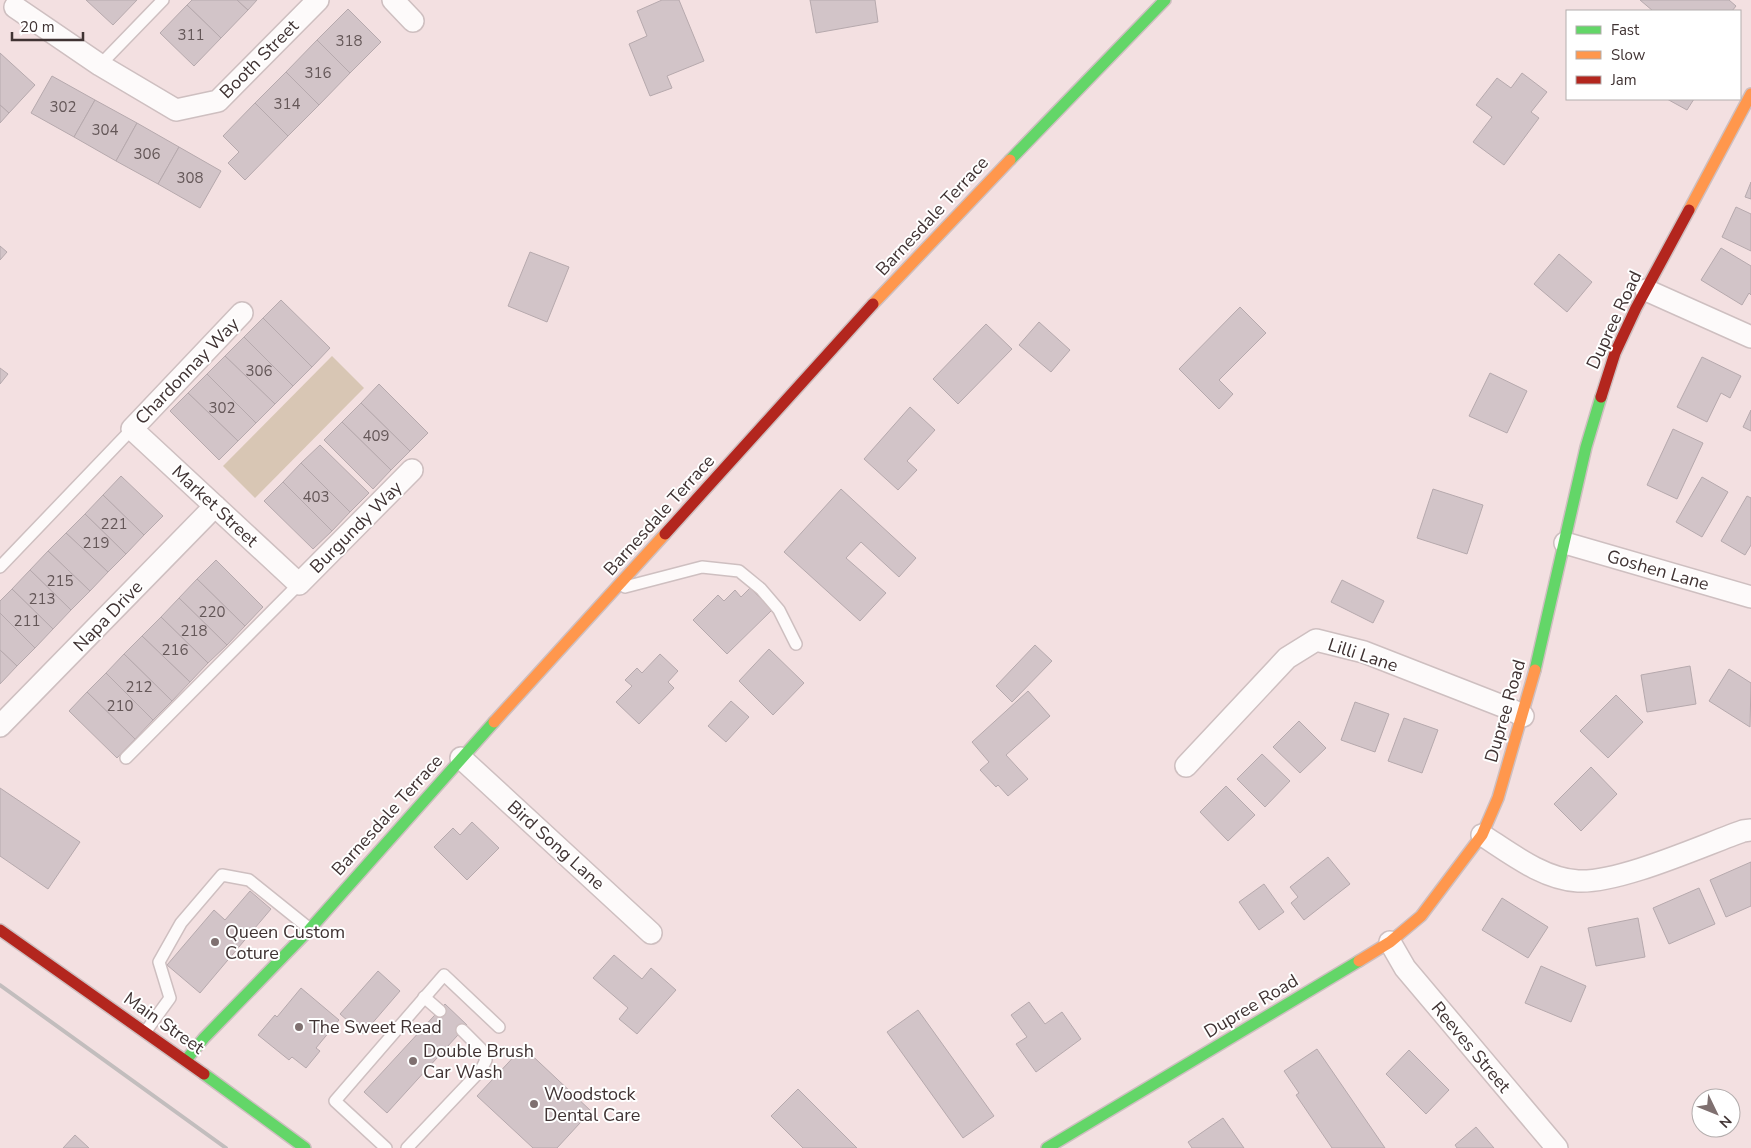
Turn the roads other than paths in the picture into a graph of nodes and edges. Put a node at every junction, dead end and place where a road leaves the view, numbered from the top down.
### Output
1 (163, 0) edge
2 (318, 0) edge
3 (393, 0) edge
4 (1165, 0) edge
5 (13, 7) edge
6 (413, 21) dead end
7 (100, 65) junction
8 (1751, 94) edge
9 (1646, 290) junction
10 (242, 313) dead end
11 (1751, 337) edge
12 (132, 429) junction
13 (412, 470) dead end
14 (215, 506) junction
15 (1565, 543) junction
16 (0, 567) edge
17 (299, 584) junction
18 (614, 590) junction
19 (1751, 597) edge
20 (796, 644) dead end
21 (1523, 716) junction
22 (0, 726) edge
23 (126, 758) dead end
24 (461, 758) junction
25 (1186, 766) dead end
26 (1751, 830) edge
27 (1482, 835) junction
28 (310, 929) junction
29 (0, 930) edge
30 (651, 932) dead end
31 (1390, 942) junction
32 (424, 997) junction
33 (440, 1011) dead end
34 (499, 1027) dead end
35 (462, 1030) dead end
36 (146, 1031) junction
37 (186, 1060) junction
38 (305, 1148) edge
39 (386, 1148) edge
40 (406, 1148) edge
41 (1047, 1148) edge
42 (1557, 1148) edge

1 - 7 lane
2 - 7 street, Booth Street
3 - 6 street
4 - 18 street, Barnesdale Terrace
5 - 7 street, Booth Street
8 - 9 street, Dupree Road
9 - 11 street
9 - 15 street, Dupree Road
10 - 12 street, Chardonnay Way
12 - 14 street, Market Street
12 - 16 lane
13 - 17 street, Burgundy Way
14 - 17 street, Market Street
14 - 22 street, Napa Drive
15 - 19 street, Goshen Lane
15 - 21 street, Dupree Road
17 - 23 lane
18 - 20 lane
18 - 24 street, Barnesdale Terrace
21 - 25 street, Lilli Lane
21 - 27 street, Dupree Road
24 - 28 street, Barnesdale Terrace
24 - 30 street, Bird Song Lane
26 - 27 street
27 - 31 street, Dupree Road
28 - 36 lane
28 - 37 street, Barnesdale Terrace
29 - 36 street, Main Street
31 - 41 street, Dupree Road
31 - 42 street, Reeves Street
32 - 33 lane
32 - 34 lane
32 - 39 lane
35 - 40 lane
36 - 37 street, Main Street
37 - 38 street, Main Street

